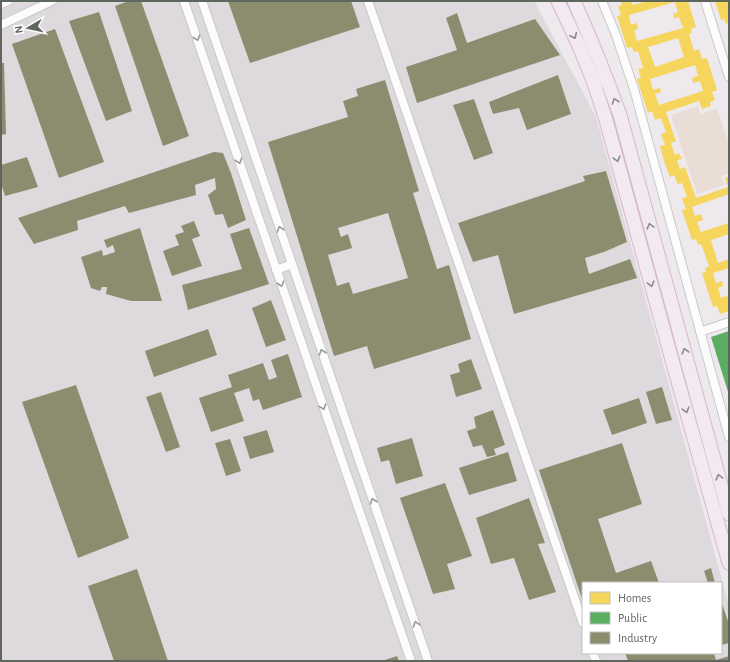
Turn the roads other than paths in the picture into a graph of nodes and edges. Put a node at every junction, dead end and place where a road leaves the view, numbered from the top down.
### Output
1 (8, 1) edge
2 (52, 1) edge
3 (184, 1) edge
4 (202, 1) edge
5 (368, 1) edge
6 (558, 1) edge
7 (574, 1) edge
8 (602, 1) edge
9 (705, 1) edge
10 (1, 4) edge
11 (1, 25) edge
12 (729, 77) edge
13 (292, 264) junction
14 (276, 270) junction
15 (729, 322) edge
16 (700, 332) junction
17 (729, 437) edge
18 (729, 514) edge
19 (729, 563) edge
20 (582, 620) edge
21 (411, 661) edge
22 (428, 661) edge

1 - 10 street
2 - 11 street
3 -> 14 street
13 -> 4 street
5 - 20 street
6 -> 19 main road
18 -> 7 main road
8 - 16 street
9 - 12 street
13 - 14 street
22 -> 13 street
14 -> 21 street
15 - 16 street
16 - 17 street

